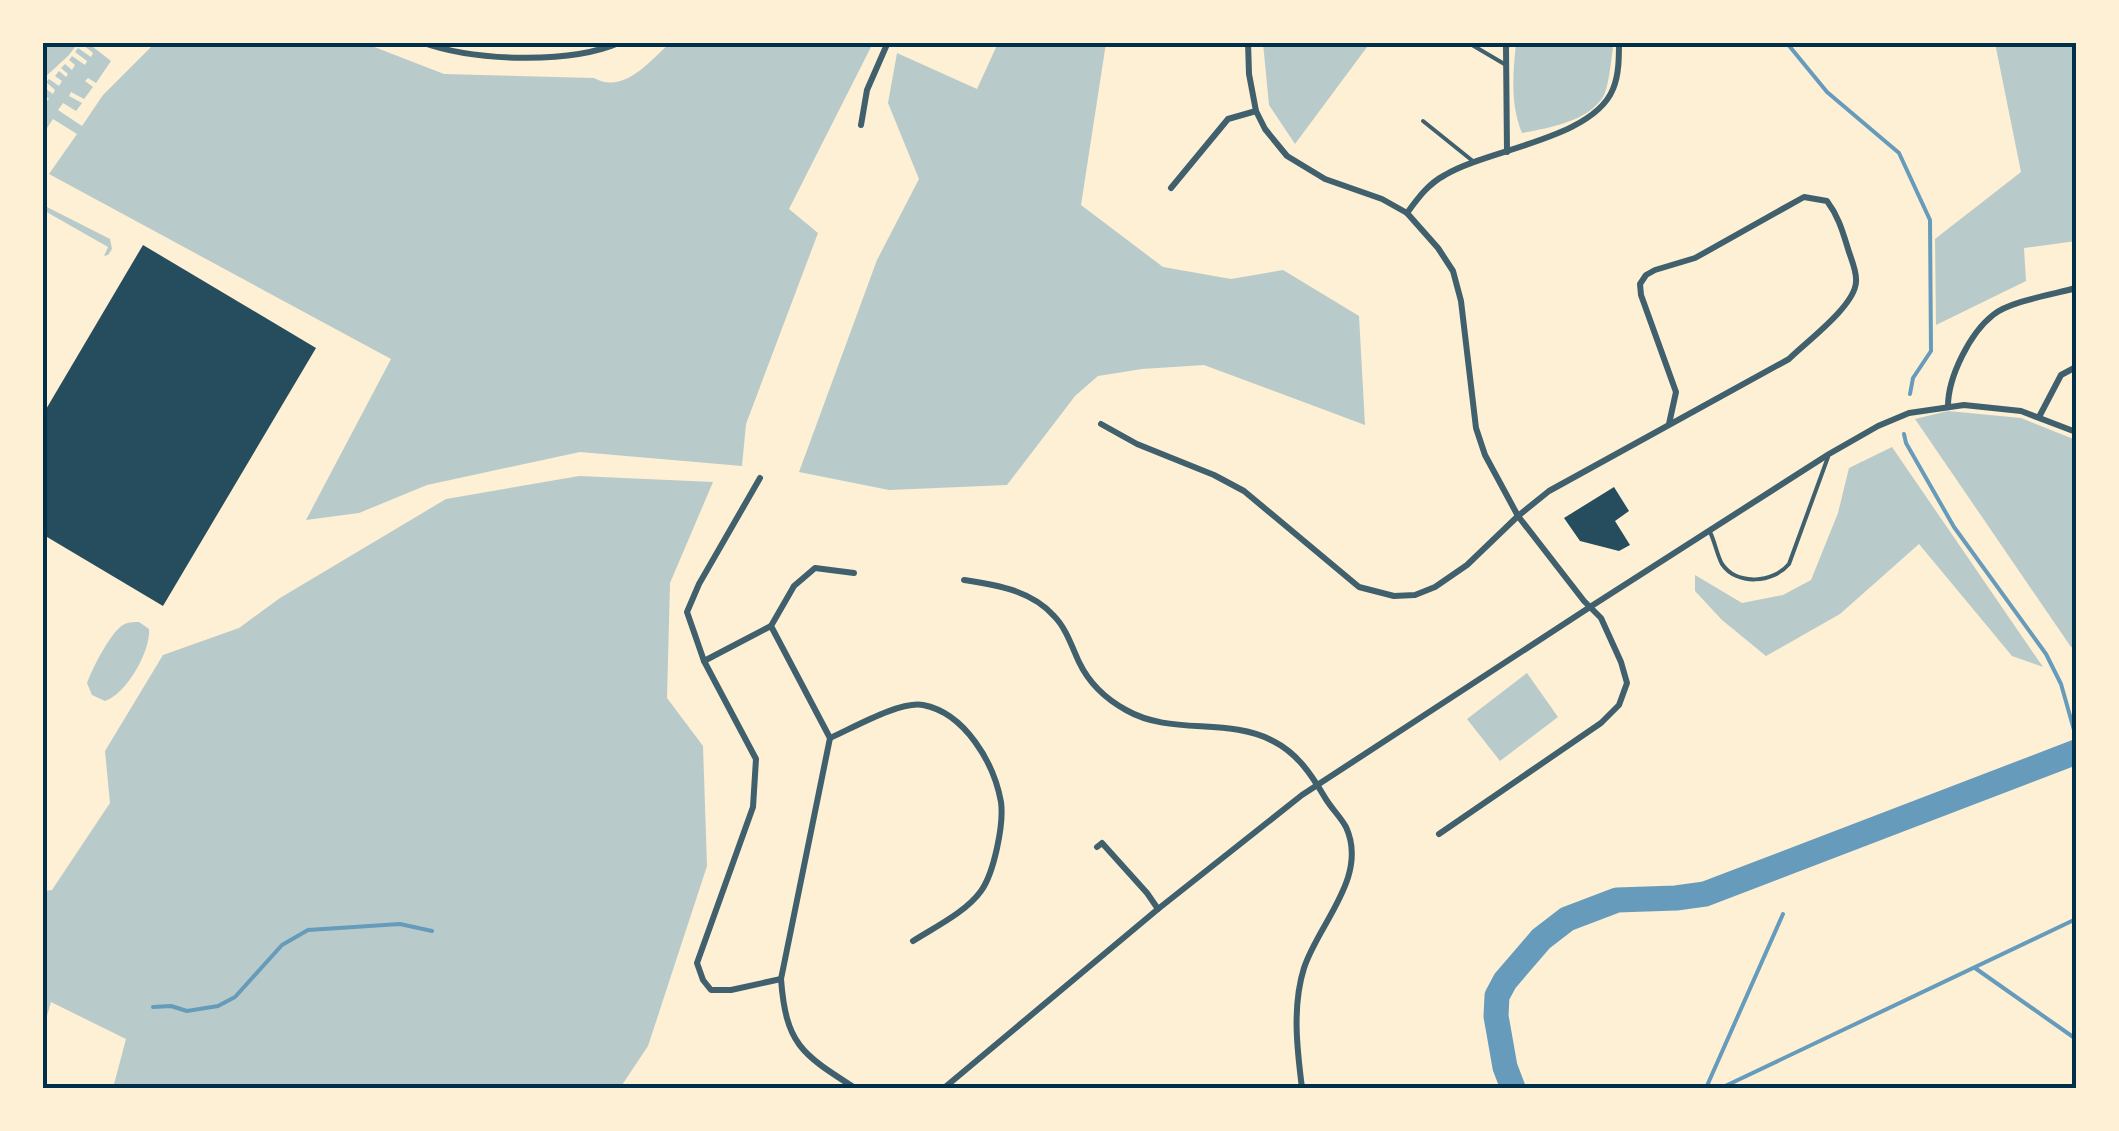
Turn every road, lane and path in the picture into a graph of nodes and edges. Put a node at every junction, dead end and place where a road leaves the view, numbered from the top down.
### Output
1 (421, 42) edge
2 (620, 42) edge
3 (888, 42) edge
4 (1248, 42) edge
5 (1468, 42) edge
6 (1509, 42) edge
7 (1619, 42) edge
8 (1506, 65) junction
9 (1256, 111) junction
10 (1423, 121) dead end
11 (861, 125) dead end
12 (1507, 152) junction
13 (1475, 162) junction
14 (1171, 188) dead end
15 (1407, 213) junction
16 (2076, 288) edge
17 (2076, 367) edge
18 (1948, 406) junction
19 (2039, 417) junction
20 (1100, 424) dead end
21 (1669, 424) junction
22 (2076, 432) edge
23 (1829, 454) junction
24 (760, 478) dead end
25 (1518, 516) junction
26 (1710, 532) junction
27 (854, 573) dead end
28 (964, 580) dead end
29 (1590, 607) junction
30 (772, 626) junction
31 (704, 662) junction
32 (830, 738) junction
33 (1318, 784) junction
34 (1439, 834) dead end
35 (1097, 848) dead end
36 (1158, 909) junction
37 (913, 941) dead end
38 (781, 979) junction
39 (854, 1088) edge
40 (944, 1088) edge
41 (1302, 1088) edge

1 - 2 street
3 - 11 street
4 - 9 street
5 - 8 lane
6 - 8 street
7 - 12 street
8 - 12 street
9 - 14 street
9 - 15 street
10 - 13 lane
12 - 13 street
13 - 15 street
15 - 25 street
16 - 18 street
17 - 19 street
18 - 19 street
18 - 23 street
19 - 22 street
20 - 25 street
21 - 21 street
21 - 25 street
23 - 26 street
23 - 26 lane
24 - 31 street
25 - 29 street
26 - 29 street
27 - 30 street
28 - 33 street
29 - 33 street
29 - 34 street
30 - 31 street
30 - 32 street
31 - 38 street
32 - 37 street
32 - 38 street
33 - 36 street
33 - 41 street
35 - 36 street
36 - 40 street
38 - 39 street

